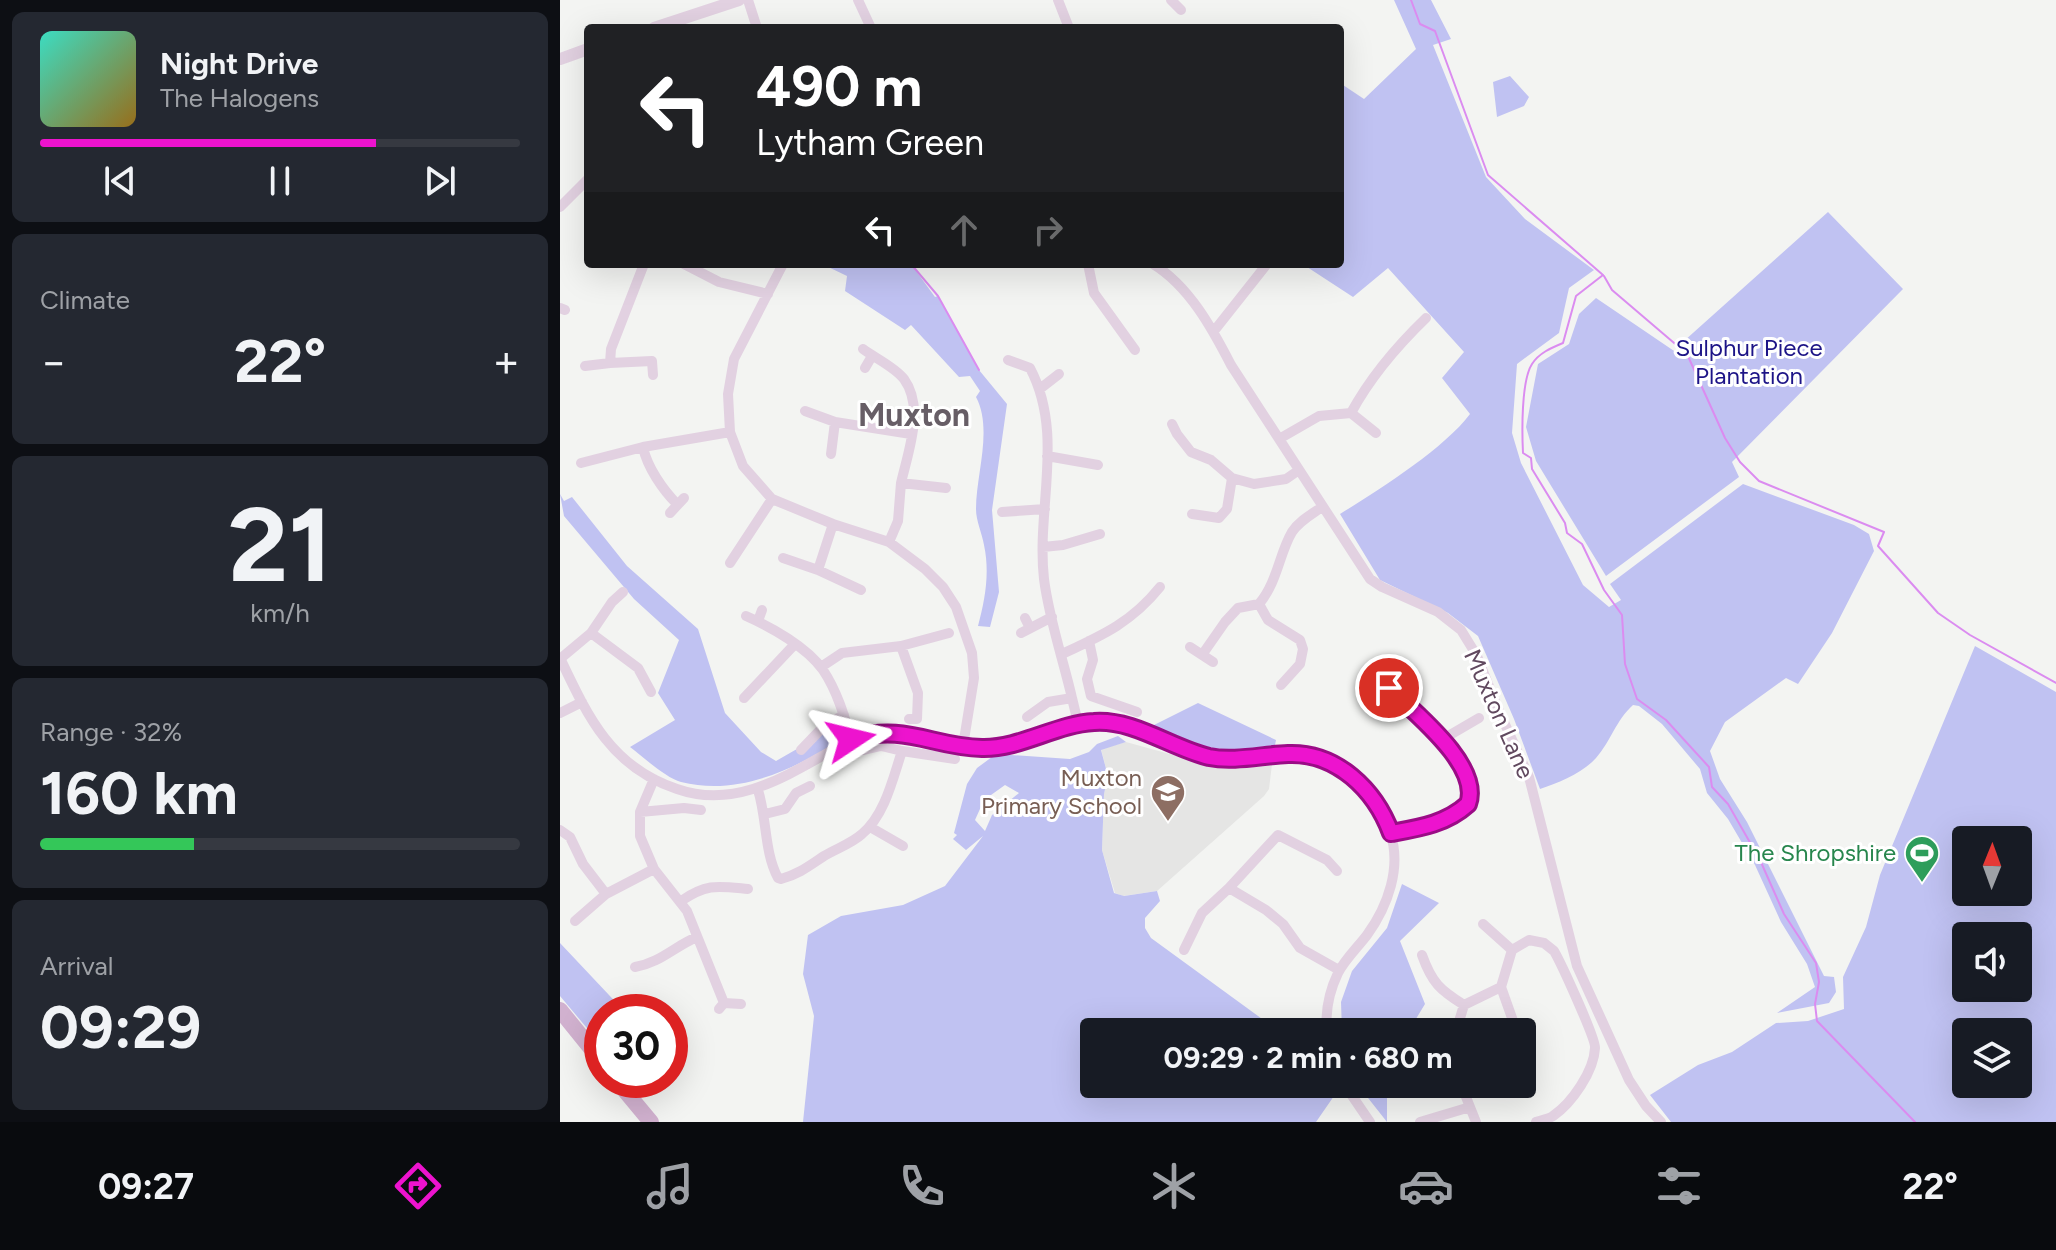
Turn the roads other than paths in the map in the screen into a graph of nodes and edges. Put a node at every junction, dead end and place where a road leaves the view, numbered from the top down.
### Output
1 (739, 0) edge
2 (748, 0) edge
3 (858, 0) edge
4 (1058, 0) edge
5 (666, 24) edge
6 (756, 24) edge
7 (869, 24) edge
8 (1067, 24) edge
9 (584, 50) edge
10 (560, 59) edge
11 (584, 183) edge
12 (560, 207) edge
13 (642, 268) edge
14 (692, 268) edge
15 (781, 268) edge
16 (1089, 268) edge
17 (1159, 268) edge
18 (1264, 268) edge
19 (768, 294) junction
20 (1426, 318) dead end
21 (1214, 331) junction
22 (1412, 332) junction
23 (1422, 341) dead end
24 (1135, 350) dead end
25 (1008, 360) dead end
26 (610, 363) junction
27 (585, 366) dead end
28 (865, 368) dead end
29 (1059, 374) dead end
30 (653, 375) dead end
31 (1041, 388) junction
32 (805, 411) dead end
33 (1351, 413) junction
34 (835, 422) junction
35 (1174, 429) dead end
36 (730, 432) junction
37 (1376, 433) dead end
38 (911, 434) junction
39 (1279, 439) junction
40 (588, 447) dead end
41 (643, 447) junction
42 (831, 454) dead end
43 (1047, 456) junction
44 (1098, 465) dead end
45 (1299, 470) junction
46 (1232, 478) junction
47 (901, 483) junction
48 (946, 488) dead end
49 (772, 499) junction
50 (677, 505) dead end
51 (1322, 507) junction
52 (1045, 509) junction
53 (1002, 512) dead end
54 (1192, 514) dead end
55 (833, 524) junction
56 (1100, 534) dead end
57 (889, 542) junction
58 (1043, 547) junction
59 (785, 561) dead end
60 (730, 563) dead end
61 (818, 570) junction
62 (1161, 583) dead end
63 (861, 590) dead end
64 (617, 593) dead end
65 (1259, 604) junction
66 (762, 610) dead end
67 (746, 616) dead end
68 (1052, 617) junction
69 (1025, 618) dead end
70 (758, 621) junction
71 (591, 633) junction
72 (949, 633) dead end
73 (1089, 641) junction
74 (794, 645) junction
75 (901, 646) junction
76 (1190, 647) dead end
77 (1062, 654) junction
78 (1202, 655) junction
79 (560, 659) edge
80 (1213, 662) dead end
81 (821, 667) junction
82 (1389, 669) dead end
83 (1281, 685) dead end
84 (651, 692) dead end
85 (744, 698) dead end
86 (1072, 698) junction
87 (582, 702) junction
88 (1131, 706) dead end
89 (560, 713) edge
90 (844, 715) junction
91 (1027, 717) dead end
92 (1479, 718) dead end
93 (917, 720) dead end
94 (1078, 723) junction
95 (851, 739) junction
96 (1443, 739) junction
97 (963, 746) junction
98 (801, 750) dead end
99 (902, 751) junction
100 (855, 752) dead end
101 (955, 759) dead end
102 (654, 779) junction
103 (810, 786) dead end
104 (758, 790) junction
105 (701, 810) dead end
106 (640, 812) junction
107 (765, 814) junction
108 (870, 827) junction
109 (560, 830) edge
110 (1391, 833) junction
111 (897, 846) dead end
112 (654, 869) junction
113 (1337, 871) dead end
114 (1229, 888) junction
115 (748, 889) dead end
116 (606, 894) junction
117 (681, 901) junction
118 (575, 921) dead end
119 (1483, 924) dead end
120 (697, 937) junction
121 (1184, 950) dead end
122 (1512, 950) junction
123 (1422, 955) dead end
124 (635, 967) dead end
125 (1339, 970) junction
126 (1501, 987) junction
127 (741, 1004) dead end
128 (1464, 1005) junction
129 (560, 1010) edge
130 (1327, 1018) edge
131 (1460, 1018) edge
132 (1512, 1018) edge
133 (584, 1040) edge
134 (631, 1098) edge
135 (1354, 1098) edge
136 (1466, 1098) edge
137 (1470, 1107) junction
138 (651, 1122) edge
139 (1370, 1122) edge
140 (1420, 1122) edge
141 (1476, 1122) edge
142 (1536, 1122) edge
143 (1661, 1122) edge

1 - 5 street
2 - 6 street
3 - 7 street
4 - 8 street
9 - 10 street
11 - 12 street
13 - 26 street
14 - 19 street
15 - 19 street
16 - 24 street
17 - 21 street, Muxton Lane
18 - 21 street
19 - 36 street
20 - 22 street
21 - 39 street, Muxton Lane
22 - 23 street
22 - 33 street
25 - 31 street
26 - 27 street
26 - 30 street
28 - 38 street
29 - 31 street
31 - 43 street
32 - 34 street
33 - 37 street
33 - 39 street
34 - 38 street
34 - 42 street
35 - 46 street
36 - 41 street
36 - 49 street
38 - 47 street
39 - 45 street, Muxton Lane
40 - 41 street
41 - 50 street
43 - 44 street
43 - 52 street
45 - 46 street
45 - 51 street, Muxton Lane
46 - 54 street
47 - 48 street
47 - 57 street
49 - 55 street
49 - 60 street
51 - 65 street
51 - 143 street, Muxton Lane
52 - 53 street
52 - 58 street
55 - 57 street
55 - 61 street
56 - 58 street
57 - 97 street
58 - 68 street
59 - 61 street
61 - 63 street
62 - 73 street
64 - 71 street
65 - 78 street
65 - 83 street
66 - 70 street
67 - 70 street
68 - 69 street
68 - 77 street
70 - 74 street
71 - 79 street
71 - 84 street
72 - 75 street
73 - 77 street
73 - 88 street
74 - 81 street
74 - 85 street
75 - 81 street
75 - 93 street
76 - 78 street
77 - 86 street
78 - 80 street
79 - 87 street
81 - 90 street
82 - 96 street
86 - 91 street
86 - 94 street
87 - 89 street
87 - 102 street
90 - 95 street
90 - 98 street
92 - 96 street
94 - 97 street
94 - 110 street
95 - 97 street
95 - 104 street
96 - 110 street
99 - 100 street
99 - 101 street
99 - 108 street
102 - 104 street
102 - 106 street
103 - 107 street
104 - 107 street
105 - 106 street
106 - 112 street
107 - 108 street
108 - 111 street
109 - 116 street
110 - 125 street
112 - 116 street
112 - 117 street
113 - 114 street
114 - 121 street
114 - 125 street
115 - 117 street
116 - 118 street
117 - 120 street
119 - 122 street
120 - 124 street
120 - 127 street
122 - 126 street
122 - 142 street
123 - 128 street
125 - 130 street
126 - 128 street
126 - 132 street
128 - 131 street
129 - 133 main road
134 - 138 main road
135 - 139 street
136 - 137 street
137 - 140 street
137 - 141 street

